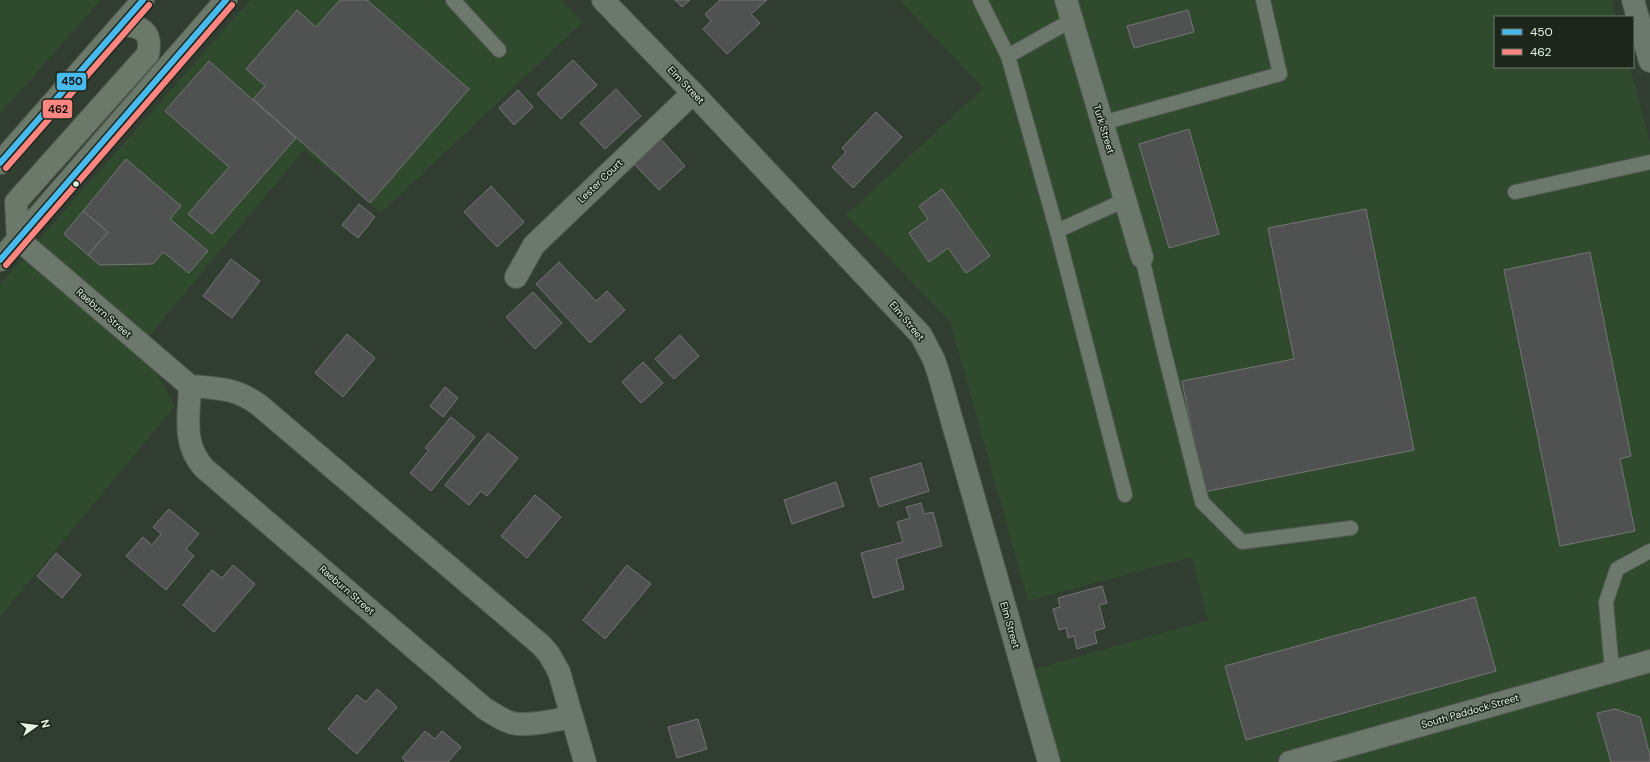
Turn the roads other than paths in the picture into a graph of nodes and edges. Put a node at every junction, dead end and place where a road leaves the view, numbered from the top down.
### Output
1 (143, 0) edge
2 (226, 0) edge
3 (453, 0) edge
4 (603, 0) edge
5 (980, 0) edge
6 (1263, 0) edge
7 (1633, 0) edge
8 (1069, 10) edge
9 (121, 25) junction
10 (499, 50) dead end
11 (1008, 56) junction
12 (1650, 61) edge
13 (693, 92) junction
14 (1102, 123) junction
15 (1650, 162) edge
16 (0, 163) edge
17 (1515, 192) dead end
18 (1125, 200) junction
19 (1057, 231) junction
20 (18, 239) junction
21 (1142, 257) joint
22 (0, 260) edge
23 (516, 277) dead end
24 (190, 386) junction
25 (1125, 495) dead end
26 (1351, 528) dead end
27 (1650, 551) edge
28 (1650, 661) edge
29 (1612, 671) junction
30 (572, 717) junction
31 (585, 762) edge
32 (1049, 762) edge
33 (1290, 762) edge

1 - 9 main road
2 - 20 main road
3 - 10 lane
4 - 13 street, Elm Street
5 - 11 lane
6 - 14 lane
7 - 12 street
8 - 11 lane
8 - 14 street, Turk Street
9 - 16 main road
9 - 20 main road
11 - 19 lane
13 - 23 street, Lester Court
13 - 32 street, Elm Street
14 - 18 street, Turk Street
15 - 17 lane
18 - 19 lane
18 - 21 street, Turk Street
19 - 25 lane
20 - 22 main road
20 - 24 street, Raeburn Street
21 - 26 lane
24 - 30 street
24 - 30 street, Raeburn Street
27 - 29 lane
28 - 29 street, South Paddock Street
29 - 33 street, South Paddock Street
30 - 31 street

